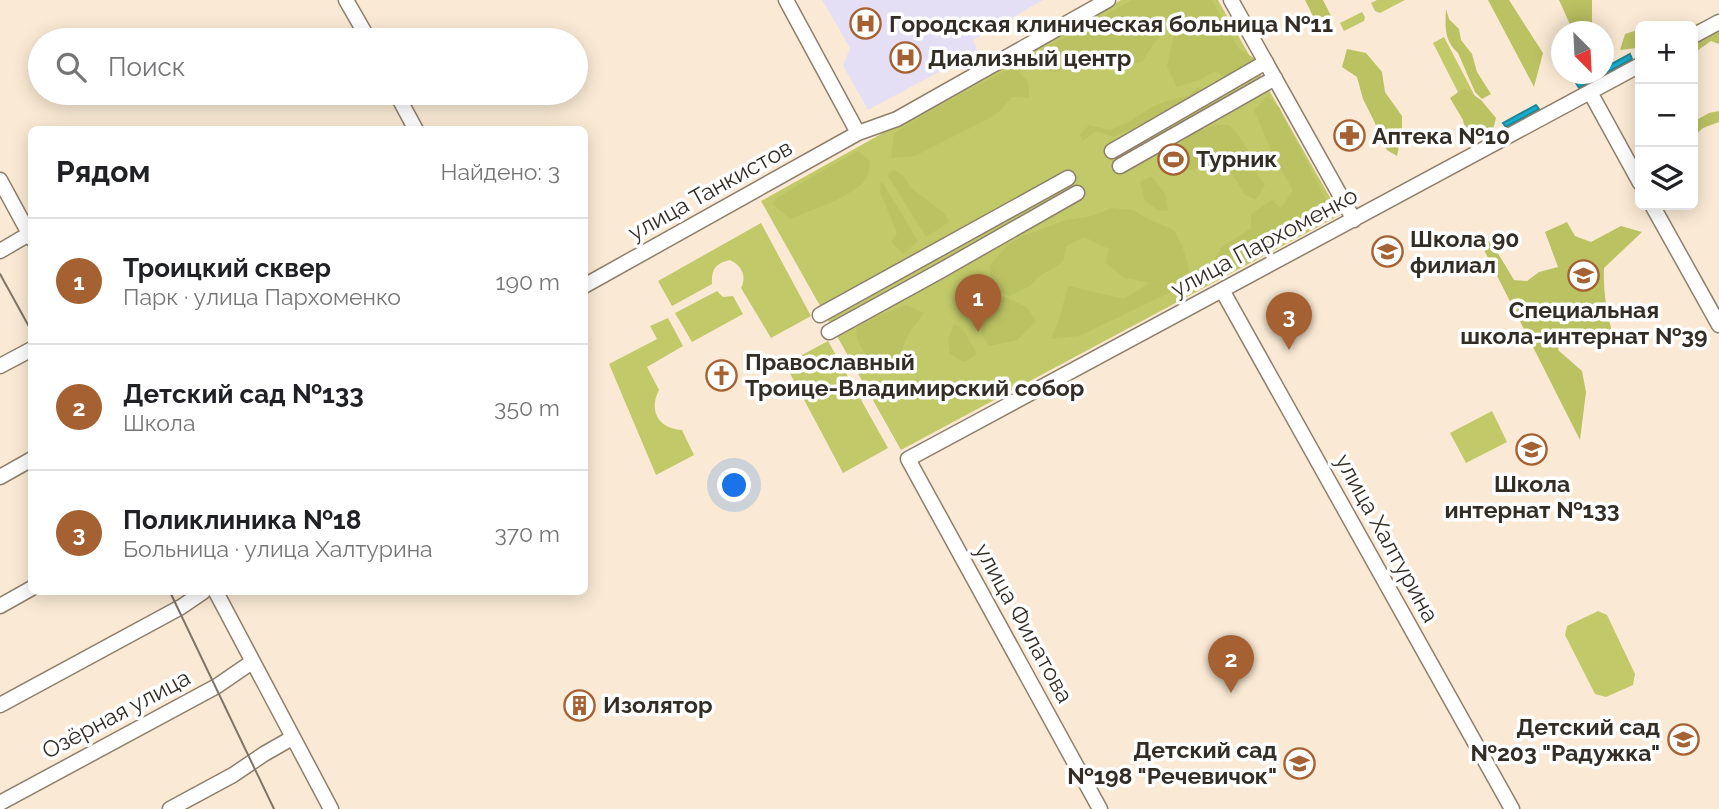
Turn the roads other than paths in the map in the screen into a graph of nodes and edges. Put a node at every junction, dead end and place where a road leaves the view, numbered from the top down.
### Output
1 (346, 0) edge
2 (786, 0) edge
3 (1108, 0) edge
4 (1231, 0) edge
5 (1719, 22) edge
6 (362, 28) edge
7 (1698, 33) edge
8 (1266, 62) junction
9 (1635, 68) edge
10 (1275, 78) junction
11 (1590, 92) junction
12 (402, 105) edge
13 (414, 126) edge
14 (858, 133) junction
15 (1112, 151) dead end
16 (1119, 166) dead end
17 (1635, 174) edge
18 (1068, 178) dead end
19 (0, 180) edge
20 (1077, 193) dead end
21 (1655, 210) edge
22 (1354, 220) junction
23 (28, 232) edge
24 (28, 237) edge
25 (0, 251) edge
26 (588, 284) edge
27 (1222, 290) junction
28 (820, 315) dead end
29 (1719, 325) edge
30 (829, 332) dead end
31 (28, 351) edge
32 (0, 366) edge
33 (908, 458) joint
34 (28, 461) edge
35 (0, 477) edge
36 (28, 590) edge
37 (199, 595) edge
38 (218, 595) edge
39 (0, 606) edge
40 (252, 662) junction
41 (0, 705) edge
42 (292, 738) junction
43 (0, 803) edge
44 (170, 809) edge
45 (331, 809) edge
46 (1100, 809) edge
47 (1512, 809) edge

1 - 6 street
2 - 14 street
3 - 14 street, улица Танкистов
4 - 8 street
5 - 7 street
8 - 10 street
8 - 15 street
9 - 11 street, улица Пархоменко
10 - 16 street
10 - 22 street
11 - 17 street
11 - 22 street, улица Пархоменко
12 - 13 street
14 - 26 street, улица Танкистов
18 - 28 street
19 - 23 street
20 - 30 street
21 - 29 street
22 - 27 street, улица Пархоменко
24 - 25 street
27 - 33 street, улица Пархоменко
27 - 47 street, улица Халтурина
31 - 32 street
33 - 46 street, улица Филатова
34 - 35 street
36 - 39 street
37 - 41 street
38 - 40 street
40 - 42 street
40 - 43 street, Озёрная улица
42 - 44 street
42 - 45 street

